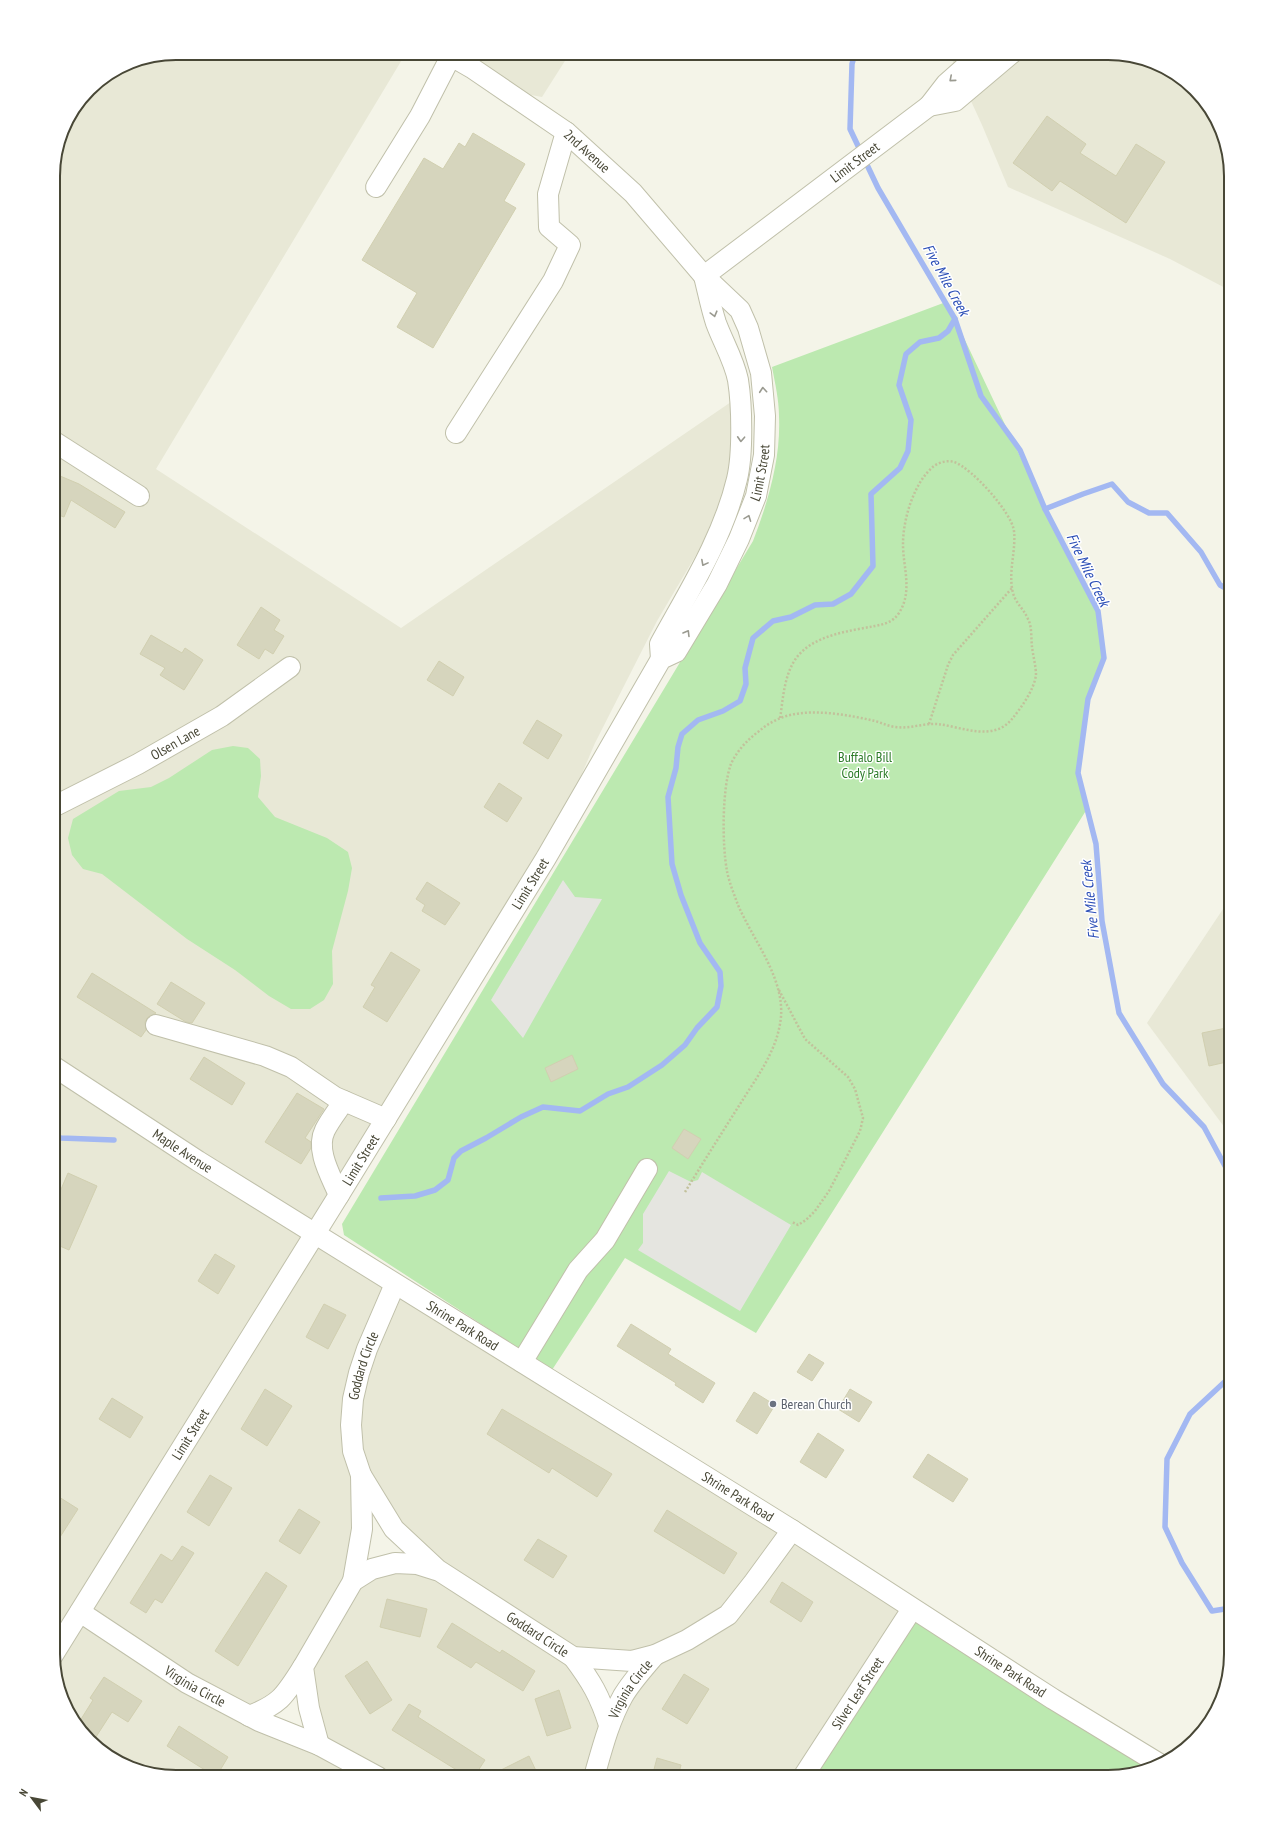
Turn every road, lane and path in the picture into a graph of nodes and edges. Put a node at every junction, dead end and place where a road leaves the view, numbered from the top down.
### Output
1 (445, 60) edge
2 (458, 60) edge
3 (973, 60) edge
4 (1004, 60) edge
5 (929, 106) junction
6 (566, 132) junction
7 (376, 187) dead end
8 (704, 276) junction
9 (456, 433) dead end
10 (60, 445) edge
11 (139, 496) dead end
12 (1012, 588) junction
13 (661, 659) junction
14 (290, 667) dead end
15 (780, 719) junction
16 (929, 724) junction
17 (60, 803) edge
18 (777, 986) junction
19 (156, 1025) dead end
20 (60, 1071) edge
21 (344, 1101) junction
22 (386, 1119) junction
23 (647, 1169) dead end
24 (685, 1192) dead end
25 (339, 1195) junction
26 (792, 1222) dead end
27 (314, 1234) junction
28 (395, 1284) junction
29 (522, 1362) junction
30 (361, 1475) junction
31 (792, 1530) junction
32 (438, 1570) junction
33 (353, 1581) junction
34 (912, 1609) junction
35 (80, 1612) junction
36 (60, 1644) edge
37 (655, 1655) junction
38 (573, 1657) junction
39 (303, 1667) junction
40 (249, 1716) junction
41 (609, 1725) junction
42 (319, 1745) junction
43 (1153, 1760) edge
44 (365, 1770) edge
45 (596, 1770) edge
46 (808, 1770) edge

1 - 7 street
2 - 6 street, 2nd Avenue
3 -> 5 street, Limit Street
4 - 5 street, Limit Street
5 - 8 street, Limit Street
6 - 8 street, 2nd Avenue
6 - 9 street
8 -> 13 street, Limit Street
13 -> 8 street, Limit Street
10 - 11 street
12 - 15 path
12 - 16 path
12 - 16 path
13 - 22 street, Limit Street
14 - 17 street, Olsen Lane
15 - 16 path
15 - 18 path
18 - 24 path
18 - 26 path
19 - 21 street
20 - 27 street, Maple Avenue
21 - 22 street
21 - 25 street
22 - 25 street, Limit Street
23 - 29 street
25 - 27 street, Limit Street
27 - 28 street, Shrine Park Road
27 - 35 street, Limit Street
28 - 29 street, Shrine Park Road
28 - 30 street, Goddard Circle
29 - 31 street, Shrine Park Road
30 - 32 street, Goddard Circle
30 - 33 street, Goddard Circle
31 - 34 street, Shrine Park Road
31 - 37 street, Goddard Circle
32 - 33 street
32 - 38 street, Goddard Circle
33 - 39 street
34 - 43 street, Shrine Park Road
34 - 46 street, Silver Leaf Street
35 - 36 street, Limit Street
35 - 40 street, Virginia Circle
37 - 38 street, Goddard Circle
37 - 41 street, Virginia Circle
38 - 41 street, Virginia Circle
39 - 40 street
39 - 42 street
40 - 42 street, Virginia Circle
41 - 45 street, Virginia Circle
42 - 44 street, Virginia Circle

